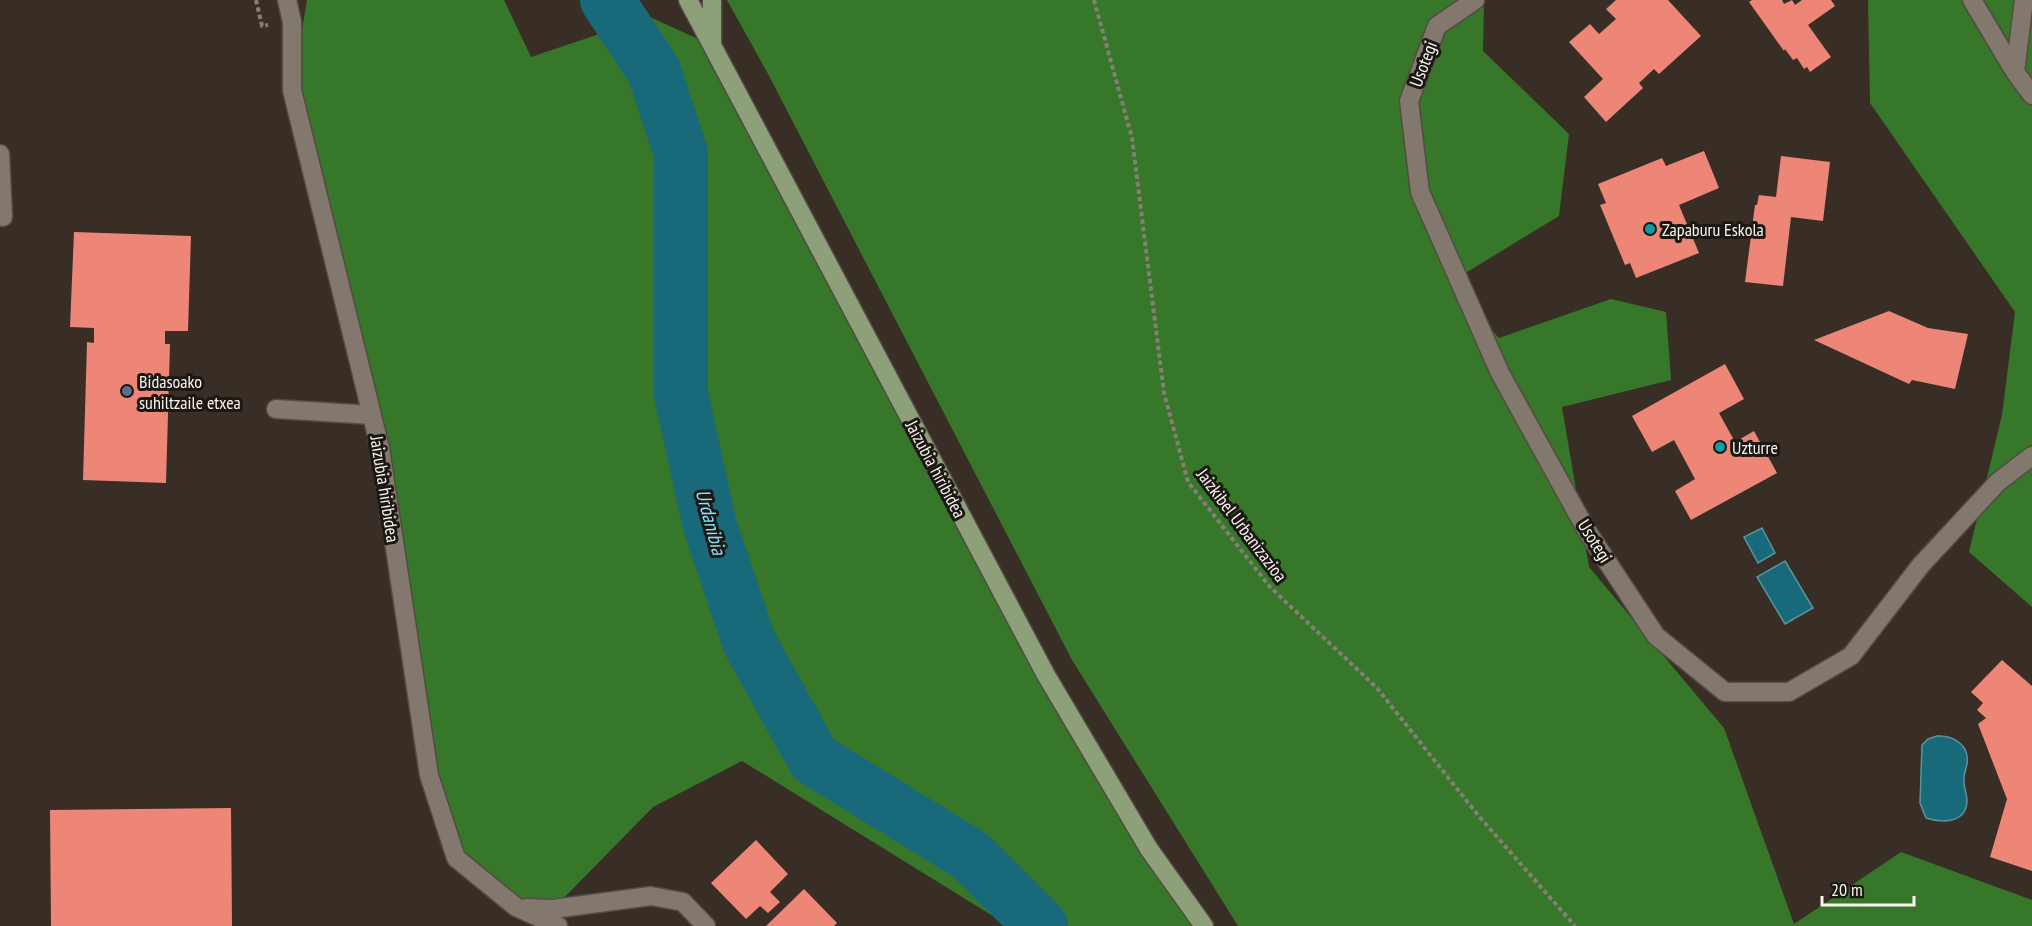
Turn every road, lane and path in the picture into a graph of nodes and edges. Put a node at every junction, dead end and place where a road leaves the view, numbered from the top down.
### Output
1 (287, 0) edge
2 (687, 0) edge
3 (712, 0) edge
4 (1094, 0) edge
5 (1475, 0) edge
6 (1972, 0) edge
7 (2024, 0) edge
8 (711, 45) junction
9 (2015, 72) junction
10 (2032, 95) edge
11 (0, 154) edge
12 (3, 217) dead end
13 (276, 409) dead end
14 (372, 415) junction
15 (2032, 456) edge
16 (516, 908) junction
17 (558, 926) edge
18 (706, 926) edge
19 (1203, 926) edge
20 (1575, 926) edge

1 - 14 street, Jaizubia hiribidea
2 - 8 main road, Jaizubia hiribidea
3 - 8 main road
4 - 20 path, Jaizkibel Urbanizazioa
5 - 15 street, Usotegi
6 - 9 street
7 - 9 street
8 - 19 main road, Jaizubia hiribidea
9 - 10 street
11 - 12 street
13 - 14 street
14 - 16 street, Jaizubia hiribidea
16 - 17 street, Jaizubia hiribidea
16 - 18 street

